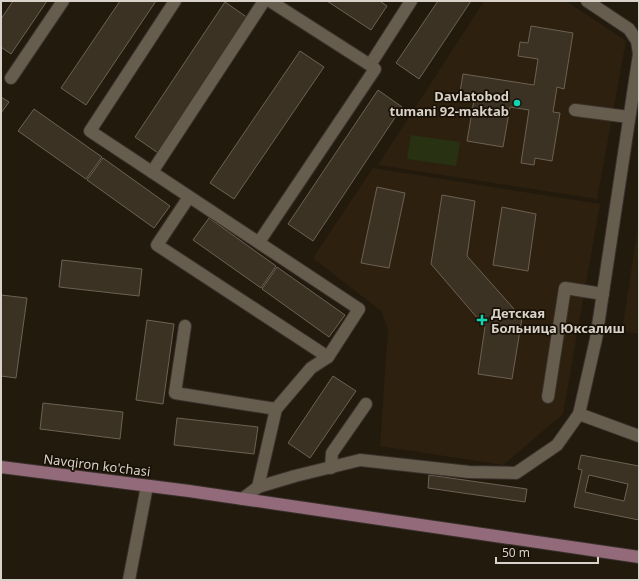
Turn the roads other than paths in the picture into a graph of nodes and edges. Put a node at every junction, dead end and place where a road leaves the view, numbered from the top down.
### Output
1 (63, 1) edge
2 (175, 1) edge
3 (264, 1) edge
4 (270, 1) edge
5 (410, 1) edge
6 (587, 1) edge
7 (375, 69) dead end
8 (11, 78) dead end
9 (576, 110) dead end
10 (629, 117) junction
11 (152, 172) junction
12 (189, 197) junction
13 (259, 242) junction
14 (603, 294) junction
15 (185, 326) dead end
16 (328, 357) junction
17 (548, 397) dead end
18 (366, 404) dead end
19 (276, 409) junction
20 (579, 414) junction
21 (639, 436) edge
22 (1, 467) edge
23 (331, 468) junction
24 (147, 486) junction
25 (258, 487) junction
26 (242, 499) junction
27 (639, 556) edge
28 (130, 580) edge

1 - 8 lane
2 - 11 lane
3 - 11 lane
4 - 5 lane
6 - 10 lane
7 - 13 lane
9 - 10 lane
10 - 14 lane
11 - 12 lane
12 - 13 lane
12 - 16 lane
13 - 16 lane
14 - 17 lane
14 - 20 lane
15 - 19 lane
16 - 19 lane
18 - 23 lane
19 - 25 lane
20 - 21 lane
20 - 23 lane
22 - 24 main road, Navqiron ko'chasi
23 - 25 lane
24 - 26 main road, Navqiron ko'chasi
24 - 28 lane
25 - 26 lane
26 - 27 main road, Navqiron ko'chasi

